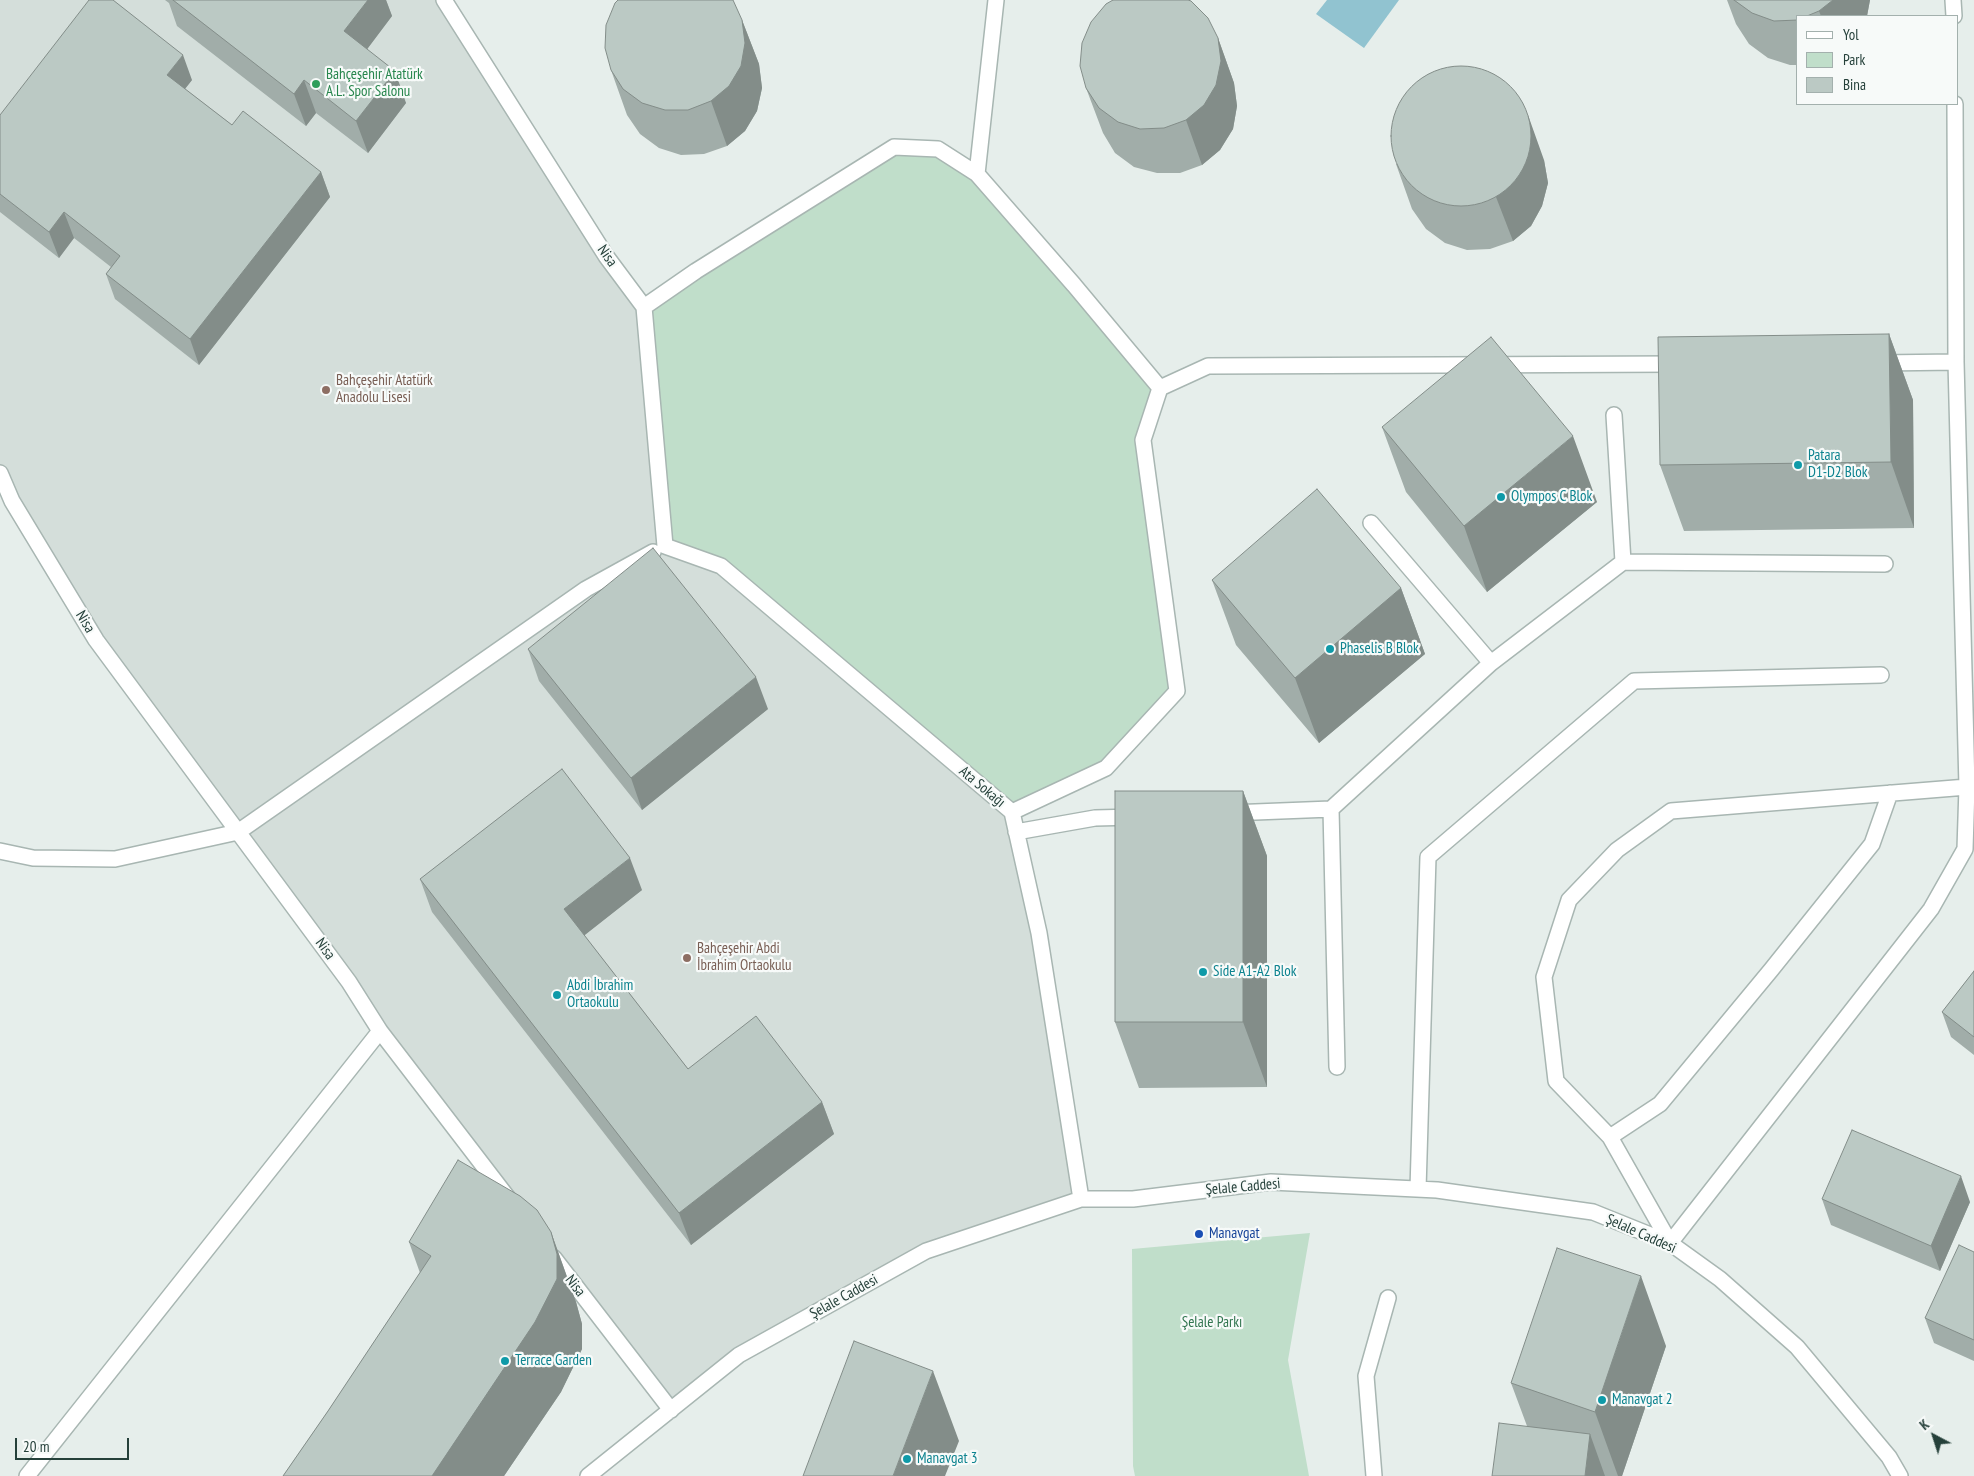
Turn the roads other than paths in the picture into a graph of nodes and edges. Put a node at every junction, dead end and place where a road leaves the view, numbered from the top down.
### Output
1 (444, 0) edge
2 (996, 0) edge
3 (1953, 0) edge
4 (1954, 15) edge
5 (1954, 105) edge
6 (977, 174) junction
7 (644, 307) junction
8 (1956, 362) junction
9 (1867, 363) edge
10 (1687, 364) edge
11 (1160, 388) junction
12 (1614, 415) dead end
13 (0, 474) edge
14 (1371, 523) dead end
15 (665, 546) junction
16 (1623, 562) junction
17 (1885, 564) dead end
18 (1492, 663) junction
19 (1881, 675) dead end
20 (1970, 783) edge
21 (1890, 793) junction
22 (1331, 809) junction
23 (1012, 812) junction
24 (1213, 814) edge
25 (1154, 816) edge
26 (238, 832) junction
27 (1016, 832) junction
28 (0, 851) edge
29 (1970, 852) edge
30 (380, 1031) junction
31 (1337, 1067) dead end
32 (1610, 1137) junction
33 (1418, 1189) junction
34 (1081, 1199) junction
35 (519, 1213) edge
36 (1670, 1243) junction
37 (543, 1244) edge
38 (1388, 1298) dead end
39 (671, 1410) junction
40 (27, 1476) edge
41 (588, 1476) edge
42 (1374, 1476) edge
43 (1900, 1476) edge

1 - 7 street, Nisa
2 - 6 street
3 - 4 street
5 - 8 street
6 - 7 street
6 - 11 street
7 - 15 street
8 - 9 street
8 - 20 street
10 - 11 street
11 - 23 street
12 - 16 street
13 - 26 street, Nisa
14 - 18 street
15 - 23 street, Ata Sokağı
15 - 26 street
16 - 17 street
16 - 18 street
18 - 22 street
19 - 33 street
20 - 21 street
20 - 29 street
21 - 32 street
21 - 32 street
22 - 24 street
22 - 31 street
23 - 27 street, Ata Sokağı
25 - 27 street
26 - 28 street
26 - 30 street, Nisa
27 - 34 street, Ata Sokağı
29 - 36 street
30 - 35 street, Nisa
30 - 40 street
32 - 36 street
33 - 34 street, Şelale Caddesi
33 - 36 street, Şelale Caddesi
34 - 39 street, Şelale Caddesi
36 - 43 street, Şelale Caddesi
37 - 39 street, Nisa
38 - 42 street
39 - 41 street, Şelale Caddesi

